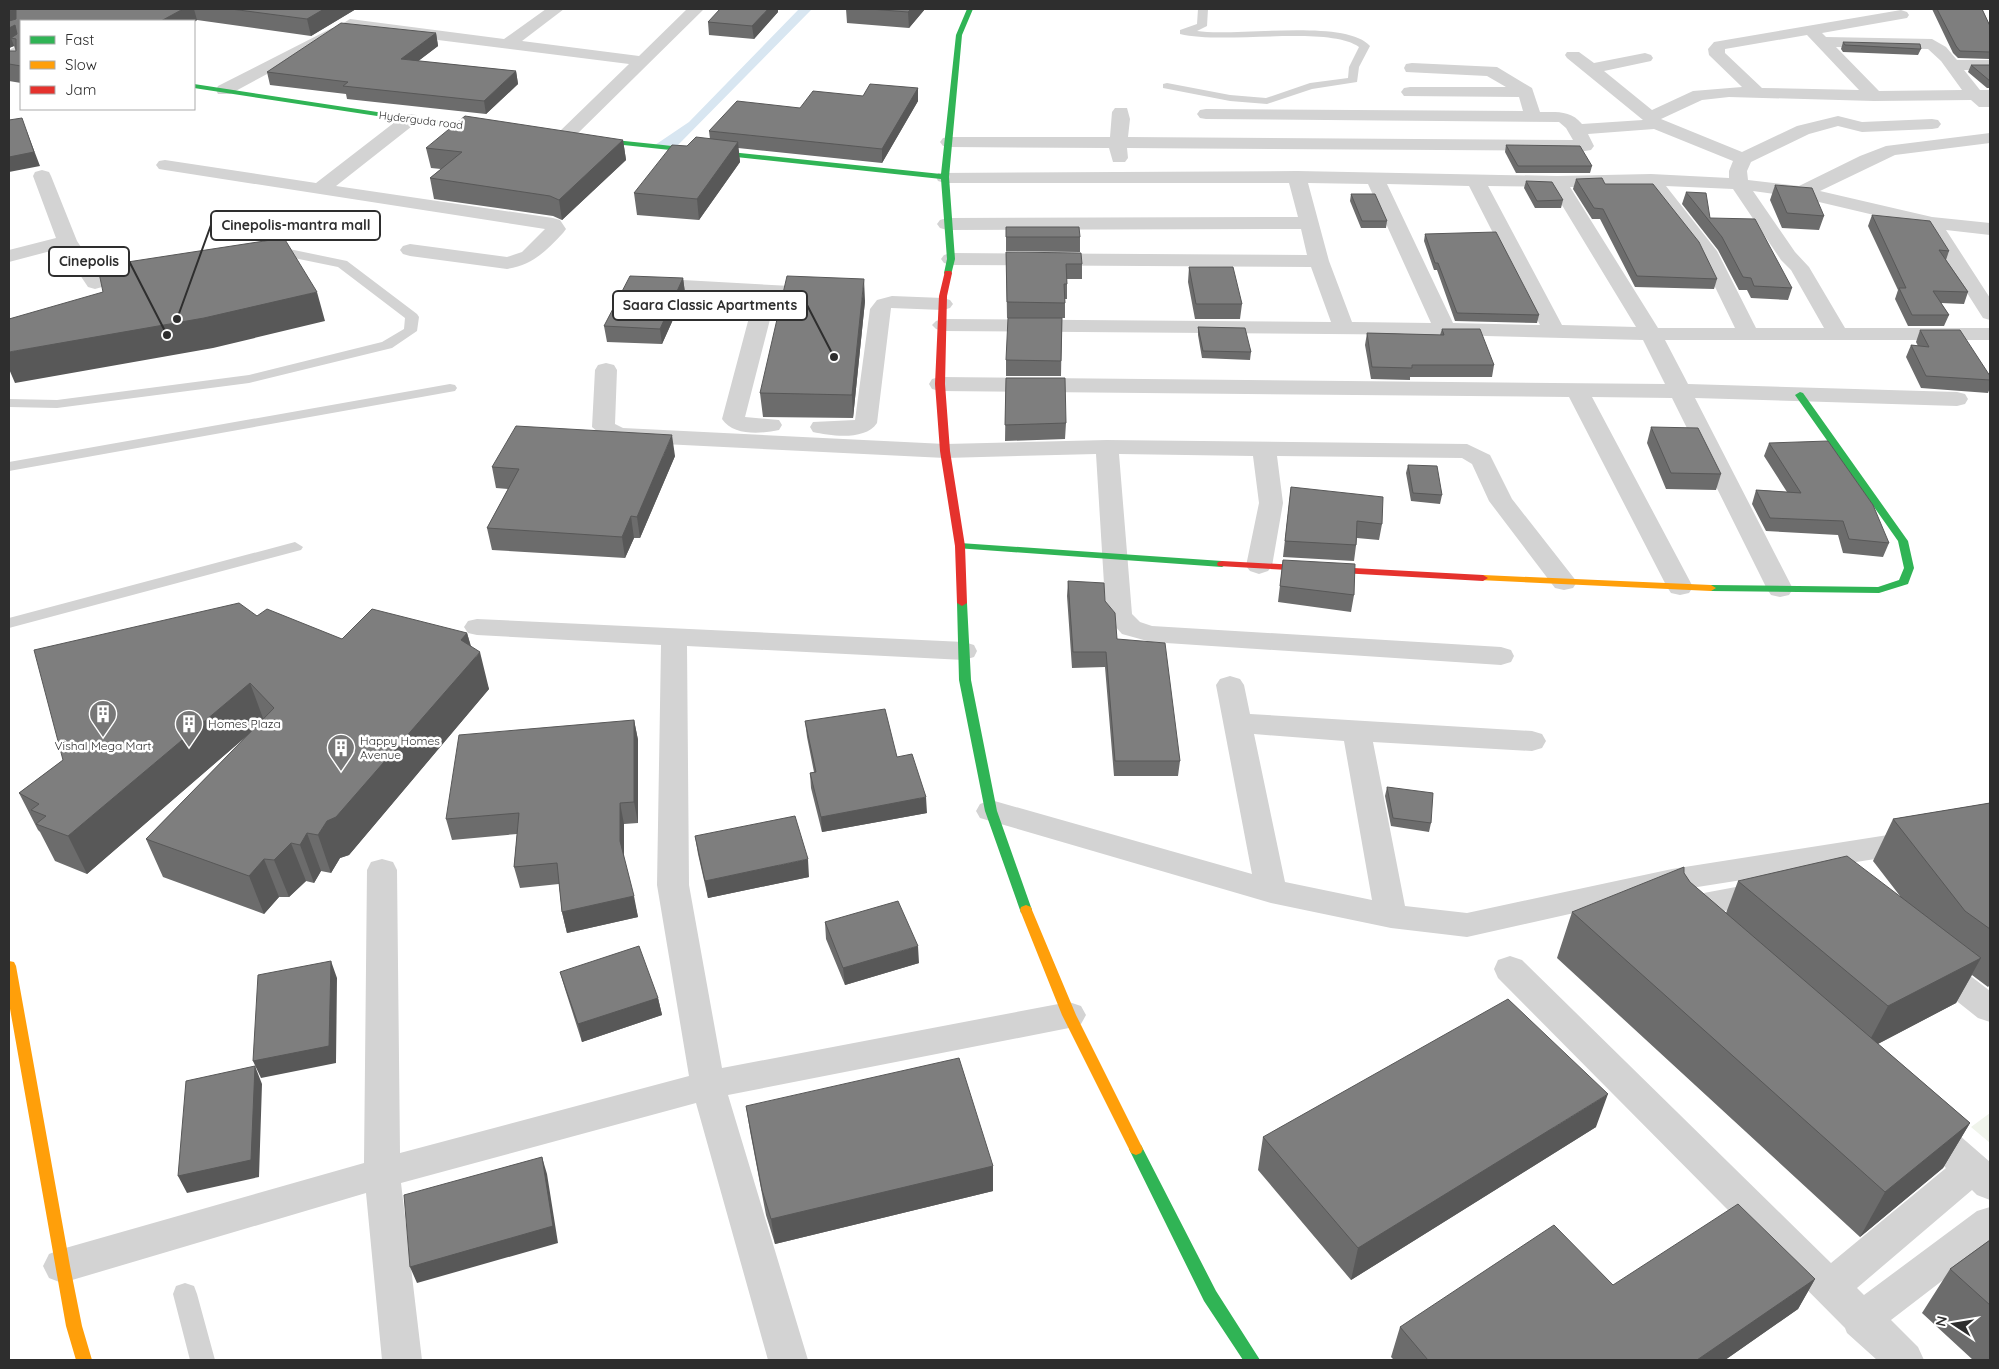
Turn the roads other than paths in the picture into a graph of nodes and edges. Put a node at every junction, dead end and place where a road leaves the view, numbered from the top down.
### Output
1 (375, 9) edge
2 (556, 9) edge
3 (696, 9) edge
4 (970, 9) edge
5 (1203, 9) edge
6 (1900, 15) dead end
7 (350, 24) junction
8 (1809, 30) junction
9 (1822, 42) junction
10 (508, 44) junction
11 (20, 48) edge
12 (9, 54) edge
13 (1573, 54) dead end
14 (1645, 58) dead end
15 (642, 61) junction
16 (1953, 65) junction
17 (1990, 65) edge
18 (1412, 68) dead end
19 (1590, 69) junction
20 (195, 86) edge
21 (1167, 86) dead end
22 (224, 90) junction
23 (1410, 92) dead end
24 (1526, 92) junction
25 (1757, 92) junction
26 (1972, 95) junction
27 (1990, 95) edge
28 (1874, 96) junction
29 (1990, 107) edge
30 (1121, 112) dead end
31 (1206, 114) dead end
32 (1399, 117) junction
33 (1534, 117) junction
34 (410, 119) junction
35 (1653, 120) junction
36 (1932, 124) dead end
37 (506, 130) edge
38 (559, 136) joint
39 (1581, 138) junction
40 (1990, 138) edge
41 (949, 142) junction
42 (1117, 143) junction
43 (1408, 143) junction
44 (1743, 159) junction
45 (165, 165) dead end
46 (42, 176) dead end
47 (945, 177) junction
48 (1122, 177) junction
49 (1296, 177) junction
50 (1375, 179) junction
51 (1422, 180) junction
52 (1651, 180) junction
53 (1476, 181) junction
54 (1597, 181) junction
55 (1557, 182) junction
56 (1739, 184) junction
57 (320, 189) junction
58 (1802, 192) junction
59 (1309, 223) junction
60 (1932, 223) junction
61 (947, 224) junction
62 (1990, 229) edge
63 (67, 241) junction
64 (410, 250) dead end
65 (9, 256) edge
66 (260, 258) edge
67 (951, 259) junction
68 (1319, 261) junction
69 (631, 284) edge
70 (101, 289) edge
71 (767, 289) junction
72 (806, 291) edge
73 (865, 293) edge
74 (943, 308) junction
75 (1344, 328) junction
76 (1445, 329) junction
77 (1554, 331) junction
78 (1989, 331) edge
79 (1651, 334) junction
80 (1749, 334) junction
81 (1838, 334) junction
82 (606, 370) dead end
83 (940, 384) junction
84 (450, 388) dead end
85 (1577, 390) junction
86 (1681, 391) junction
87 (1800, 395) junction
88 (1957, 399) dead end
89 (9, 404) edge
90 (1107, 447) junction
91 (1264, 448) junction
92 (945, 451) junction
93 (9, 467) edge
94 (960, 546) junction
95 (296, 547) dead end
96 (1115, 556) junction
97 (1259, 566) junction
98 (1564, 582) junction
99 (1680, 587) junction
100 (1780, 589) junction
101 (9, 623) edge
102 (477, 627) dead end
103 (674, 637) junction
104 (964, 651) junction
105 (1501, 656) dead end
106 (1230, 685) dead end
107 (1238, 722) junction
108 (1357, 732) junction
109 (1532, 741) dead end
110 (991, 811) junction
111 (1990, 830) edge
112 (382, 870) dead end
113 (1823, 885) edge
114 (1271, 891) junction
115 (1391, 916) junction
116 (1707, 937) edge
117 (1914, 950) edge
118 (9, 966) edge
119 (1510, 969) dead end
120 (1990, 1009) edge
121 (1069, 1015) junction
122 (708, 1085) junction
123 (1898, 1104) edge
124 (382, 1173) junction
125 (1981, 1176) edge
126 (1990, 1223) edge
127 (62, 1266) junction
128 (1829, 1288) junction
129 (185, 1294) dead end
130 (1861, 1320) junction
131 (1900, 1359) edge
132 (84, 1360) edge
133 (203, 1360) edge
134 (402, 1360) edge
135 (788, 1360) edge
136 (1252, 1360) edge

1 - 7 street
2 - 10 street
3 - 15 street
4 - 41 street
5 - 21 lane
6 - 8 street
7 - 10 street
7 - 22 street
8 - 9 street
8 - 25 street
9 - 16 street
9 - 28 street
10 - 15 street
11 - 12 lane
13 - 19 street
14 - 19 street
15 - 38 street
16 - 17 street
16 - 26 street
18 - 24 street
19 - 35 street
20 - 22 street, Hyderguda road
22 - 34 street, Hyderguda road
23 - 24 street
24 - 33 street
25 - 28 street
25 - 35 street
26 - 27 street
26 - 28 street
26 - 29 street
30 - 42 street
31 - 32 street
32 - 33 street
32 - 43 street
33 - 39 street
34 - 37 street, Hyderguda road
34 - 57 street
35 - 39 street
35 - 44 street
36 - 44 street
38 - 47 street
39 - 43 street
39 - 54 street
40 - 58 street
41 - 42 street
41 - 47 street
42 - 43 street
42 - 48 street
43 - 51 street
44 - 56 street
45 - 57 street
46 - 63 street
47 - 48 street
47 - 61 street
48 - 49 street
49 - 50 street
49 - 59 street
50 - 51 street
50 - 76 street
51 - 53 street
52 - 54 street
52 - 56 street
52 - 80 street
53 - 55 street
53 - 77 street
54 - 55 street
55 - 79 street
56 - 58 street
56 - 81 street
57 - 64 street
58 - 60 street
59 - 61 street
59 - 68 street
60 - 62 street
60 - 78 street
61 - 67 street
63 - 65 street
63 - 70 street
66 - 89 lane
67 - 68 street
67 - 74 street
68 - 75 street
69 - 71 street
71 - 72 street
71 - 74 street
73 - 74 street
74 - 75 street
74 - 83 street
75 - 76 street
76 - 77 street
77 - 79 street
78 - 81 street
79 - 80 street
79 - 86 street
80 - 81 street
82 - 92 street
83 - 85 street
83 - 92 street
84 - 93 lane
85 - 86 street
85 - 99 street
86 - 87 street
86 - 100 street
87 - 88 street
87 - 100 street
90 - 91 street
90 - 92 street
90 - 96 street
91 - 97 street
91 - 98 street
92 - 94 street
94 - 96 street
94 - 104 street
95 - 101 lane
96 - 97 street
96 - 105 street
97 - 98 street
98 - 99 street
99 - 100 street
102 - 103 street
103 - 104 street
103 - 122 street
104 - 110 street
106 - 107 street
107 - 108 street
107 - 114 street
108 - 109 street
108 - 115 street
110 - 114 street
110 - 121 street
111 - 115 street
112 - 124 street
113 - 116 street
114 - 115 street
117 - 120 street
118 - 127 street
119 - 128 street
121 - 122 street
121 - 136 street
122 - 124 street
122 - 135 street
123 - 125 street
124 - 127 street
124 - 134 street
125 - 128 street
126 - 130 street
127 - 132 street
128 - 130 street
129 - 133 lane
130 - 131 street

